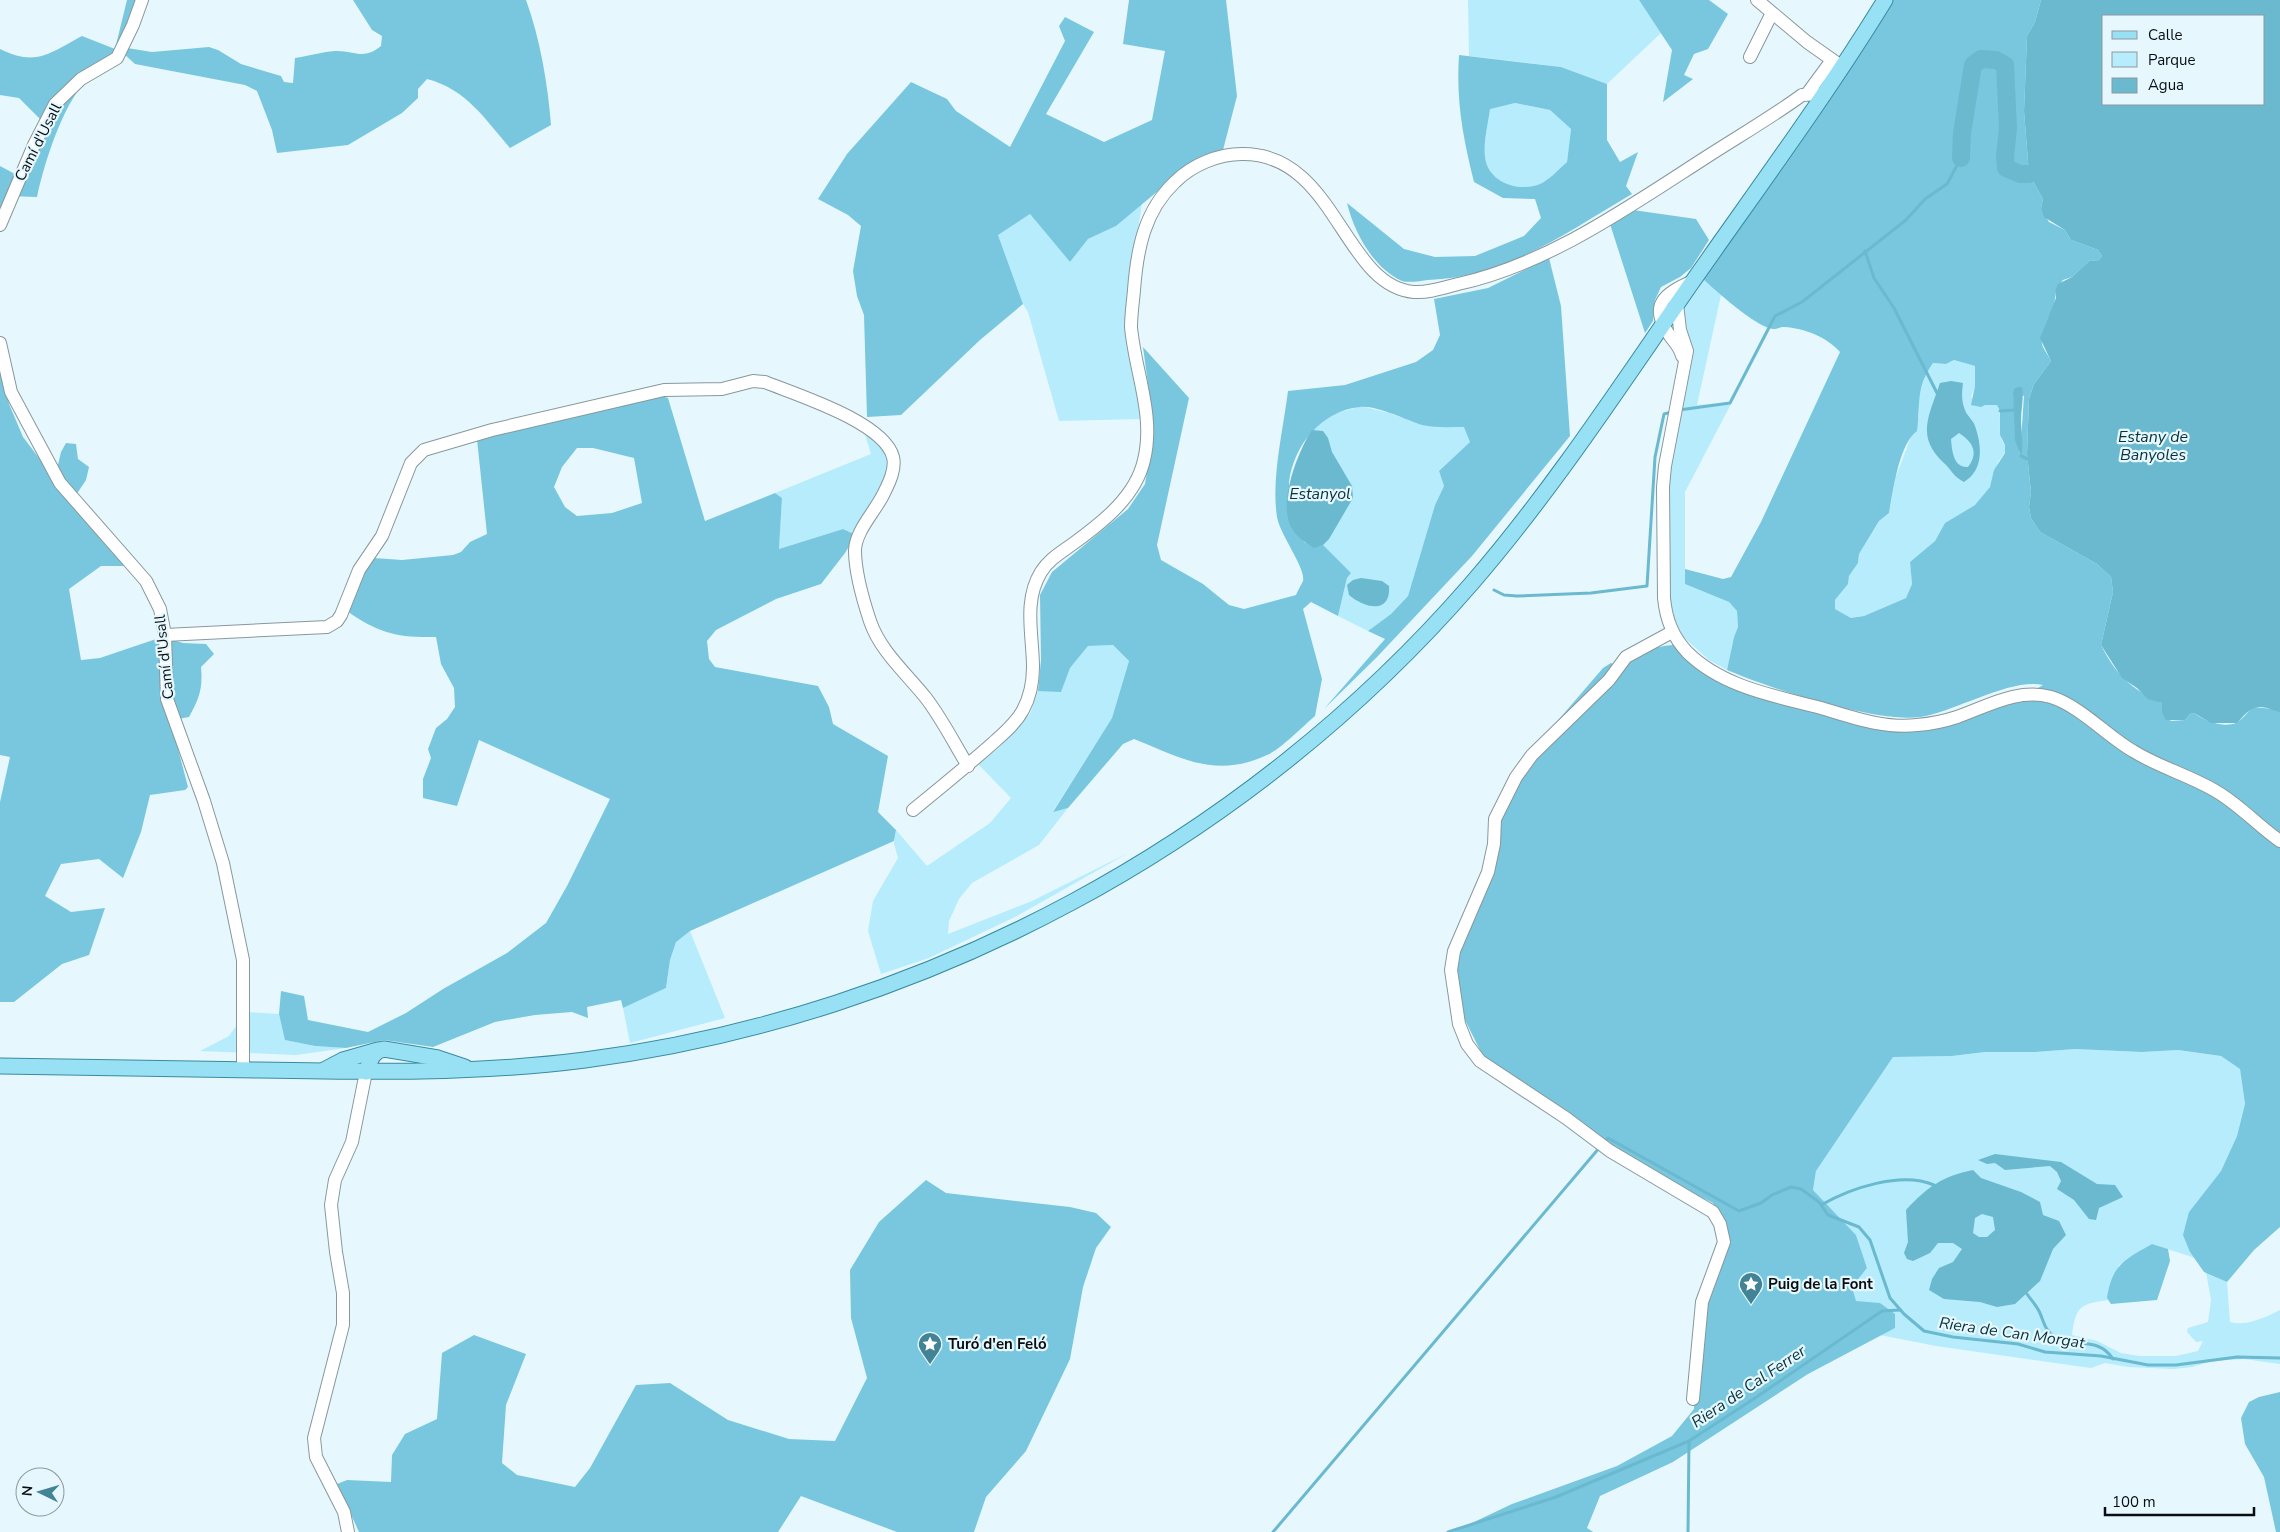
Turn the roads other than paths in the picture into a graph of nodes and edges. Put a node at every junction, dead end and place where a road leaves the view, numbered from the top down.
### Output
1 (142, 0) edge
2 (1757, 0) edge
3 (1885, 0) edge
4 (1772, 13) junction
5 (1750, 57) dead end
6 (1837, 63) junction
7 (1815, 94) junction
8 (1795, 100) junction
9 (1811, 110) junction
10 (0, 225) edge
11 (1693, 281) junction
12 (1677, 304) junction
13 (1663, 325) junction
14 (1680, 330) junction
15 (1675, 342) junction
16 (0, 343) edge
17 (1650, 344) junction
18 (1685, 366) junction
19 (1672, 632) junction
20 (165, 635) junction
21 (968, 766) junction
22 (913, 810) dead end
23 (2280, 841) edge
24 (378, 1050) junction
25 (0, 1066) edge
26 (243, 1070) junction
27 (473, 1070) junction
28 (320, 1072) junction
29 (366, 1072) junction
30 (1693, 1399) dead end
31 (348, 1532) edge

1 - 10 street, Camí d'Usall
2 - 4 street
3 - 6 main road
4 - 5 street
4 - 6 street
6 - 7 main road
7 - 8 street
7 - 9 main road
8 - 9 street
8 - 21 street
9 - 11 main road
11 - 12 main road
11 - 13 street
12 - 13 main road
12 - 14 street
13 - 14 street
13 - 15 street
13 - 17 main road
14 - 18 street
15 - 17 street
15 - 18 street
16 - 20 street, Camí d'Usall
17 - 27 main road
18 - 19 street
19 - 23 street
19 - 30 street
20 - 21 street
20 - 26 street, Camí d'Usall
21 - 22 street
24 - 27 main road
24 - 28 main road
24 - 29 main road
25 - 26 main road
26 - 28 main road
27 - 29 main road
28 - 29 main road
29 - 31 street

